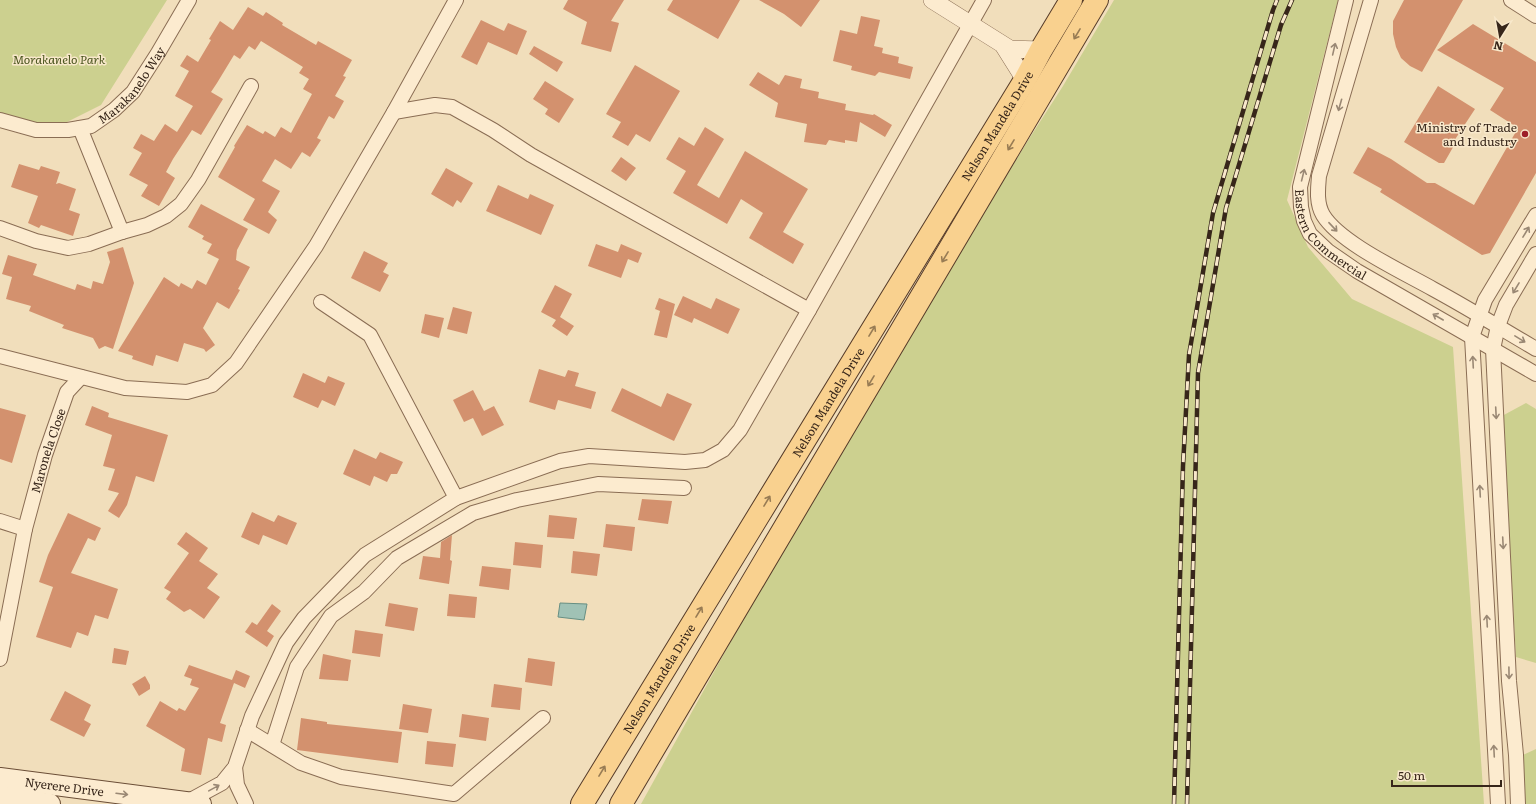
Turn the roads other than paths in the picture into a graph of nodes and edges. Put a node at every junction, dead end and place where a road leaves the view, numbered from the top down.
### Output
1 (189, 0) edge
2 (456, 0) edge
3 (932, 0) edge
4 (984, 0) edge
5 (1071, 0) edge
6 (1097, 0) edge
7 (1346, 0) edge
8 (1371, 0) edge
9 (1511, 0) edge
10 (1536, 16) edge
11 (970, 24) junction
12 (1003, 45) junction
13 (1041, 50) junction
14 (1025, 80) junction
15 (251, 86) dead end
16 (394, 112) junction
17 (0, 120) edge
18 (80, 128) junction
19 (1536, 215) edge
20 (0, 228) edge
21 (122, 232) junction
22 (1536, 254) edge
23 (321, 302) dead end
24 (809, 310) junction
25 (1479, 315) junction
26 (1498, 326) junction
27 (1472, 337) junction
28 (1493, 349) junction
29 (1536, 349) edge
30 (0, 356) edge
31 (1536, 374) edge
32 (81, 377) junction
33 (684, 488) dead end
34 (456, 498) junction
35 (0, 521) edge
36 (25, 529) junction
37 (0, 659) edge
38 (543, 718) dead end
39 (247, 730) junction
40 (272, 745) junction
41 (235, 768) junction
42 (0, 778) edge
43 (0, 797) edge
44 (585, 798) edge
45 (194, 803) edge
46 (50, 804) edge
47 (246, 804) edge
48 (568, 804) edge
49 (621, 804) edge
50 (1498, 804) edge
51 (1518, 804) edge

1 - 18 street, Marakanelo Way
2 - 16 street
3 - 11 street
4 - 11 street
5 - 13 main road, Nelson Mandela Drive
6 -> 49 main road, Nelson Mandela Drive
27 -> 7 street, Eastern Commercial
8 -> 25 street, Eastern Commercial
9 - 10 street
11 - 12 street
11 - 24 street
12 - 13 street
12 - 14 street
13 - 14 main road, Nelson Mandela Drive
44 -> 14 main road, Nelson Mandela Drive
15 - 21 street
16 - 24 street
16 - 32 street
17 - 18 street, Marakanelo Way
18 - 21 street
25 -> 19 street
20 - 21 street
22 -> 26 street
23 - 34 street
24 - 34 street
25 - 26 street, Eastern Commercial
25 - 27 street
26 - 28 street
26 -> 29 street, Eastern Commercial
27 - 28 street, Eastern Commercial
50 -> 27 street
28 - 31 street, Eastern Commercial
28 -> 51 street
30 - 32 street
32 - 36 street, Maronela Close
33 - 40 street
34 - 39 street
35 - 36 street
36 - 37 street, Maronela Close
38 - 40 street
39 - 40 street
39 - 41 street
45 -> 41 street
41 - 47 street
42 -> 45 main road, Nyerere Drive
43 - 46 main road, Nyerere Drive
44 - 48 main road

